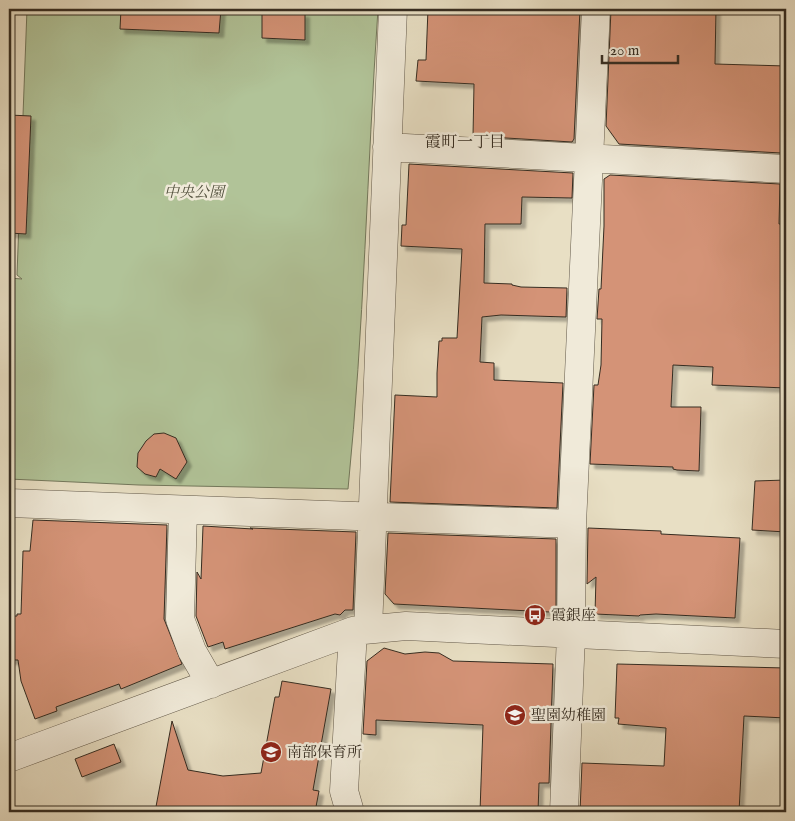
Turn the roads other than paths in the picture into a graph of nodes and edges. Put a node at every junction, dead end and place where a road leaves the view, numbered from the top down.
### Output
1 (393, 9) edge
2 (596, 9) edge
3 (387, 147) junction
4 (590, 158) junction
5 (786, 169) edge
6 (9, 503) edge
7 (183, 510) junction
8 (372, 516) junction
9 (572, 524) junction
10 (360, 630) junction
11 (571, 634) junction
12 (786, 644) edge
13 (211, 684) junction
14 (9, 758) edge
15 (350, 812) edge
16 (564, 812) edge

1 - 3 street
2 - 4 street
3 - 4 street
3 - 8 street
4 - 5 street
4 - 9 street
6 - 7 street
7 - 8 street
7 - 13 street
8 - 9 street
8 - 10 street
9 - 11 street
10 - 11 street
10 - 13 street
10 - 15 street
11 - 12 street
11 - 16 street
13 - 14 street

